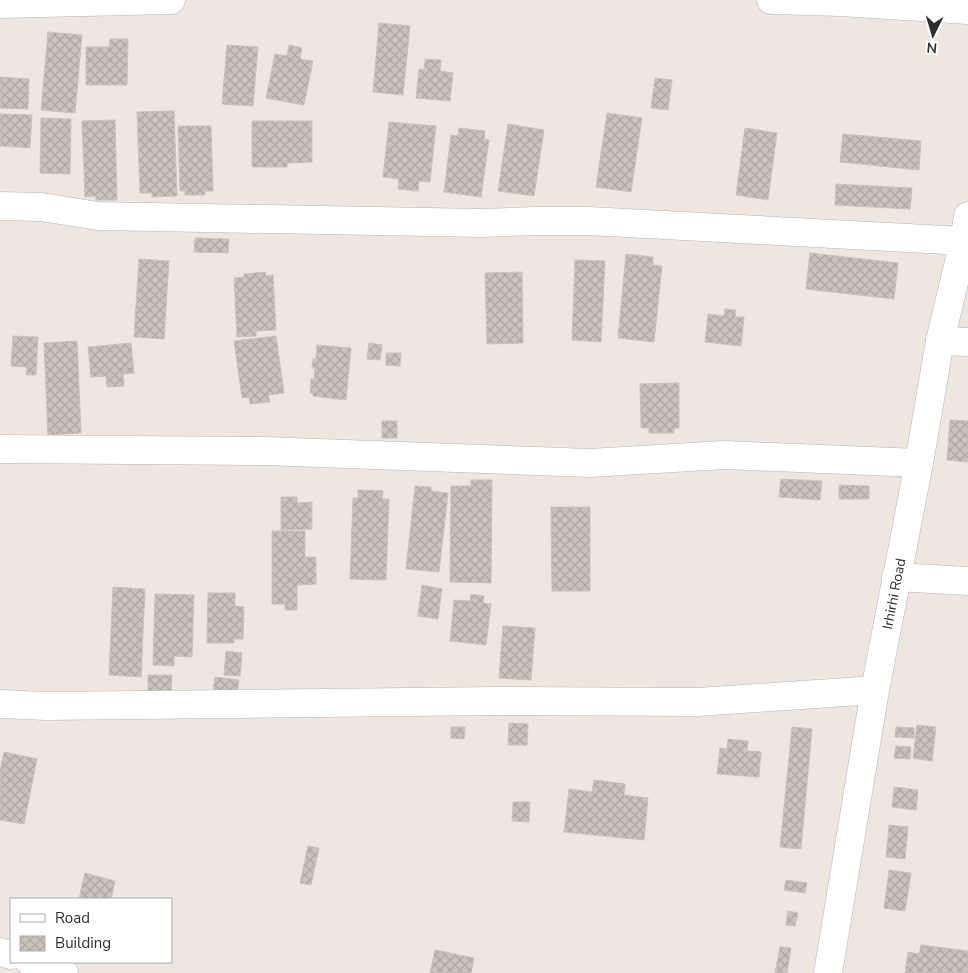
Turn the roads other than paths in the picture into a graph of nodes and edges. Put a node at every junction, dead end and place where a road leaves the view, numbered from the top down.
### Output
1 (171, 0) edge
2 (771, 0) edge
3 (0, 4) edge
4 (968, 10) edge
5 (0, 206) edge
6 (966, 228) edge
7 (940, 341) junction
8 (968, 342) edge
9 (0, 449) edge
10 (919, 463) junction
11 (896, 577) junction
12 (968, 581) edge
13 (875, 690) junction
14 (0, 704) edge
15 (33, 963) edge
16 (64, 973) edge
17 (828, 973) edge

1 - 3 street
2 - 4 street
5 - 6 street
6 - 7 street, Irhirhi Road
7 - 8 street
7 - 10 street, Irhirhi Road
9 - 10 street
10 - 11 street, Irhirhi Road
11 - 12 street
11 - 13 street, Irhirhi Road
13 - 14 street
13 - 17 street, Irhirhi Road
15 - 16 street

